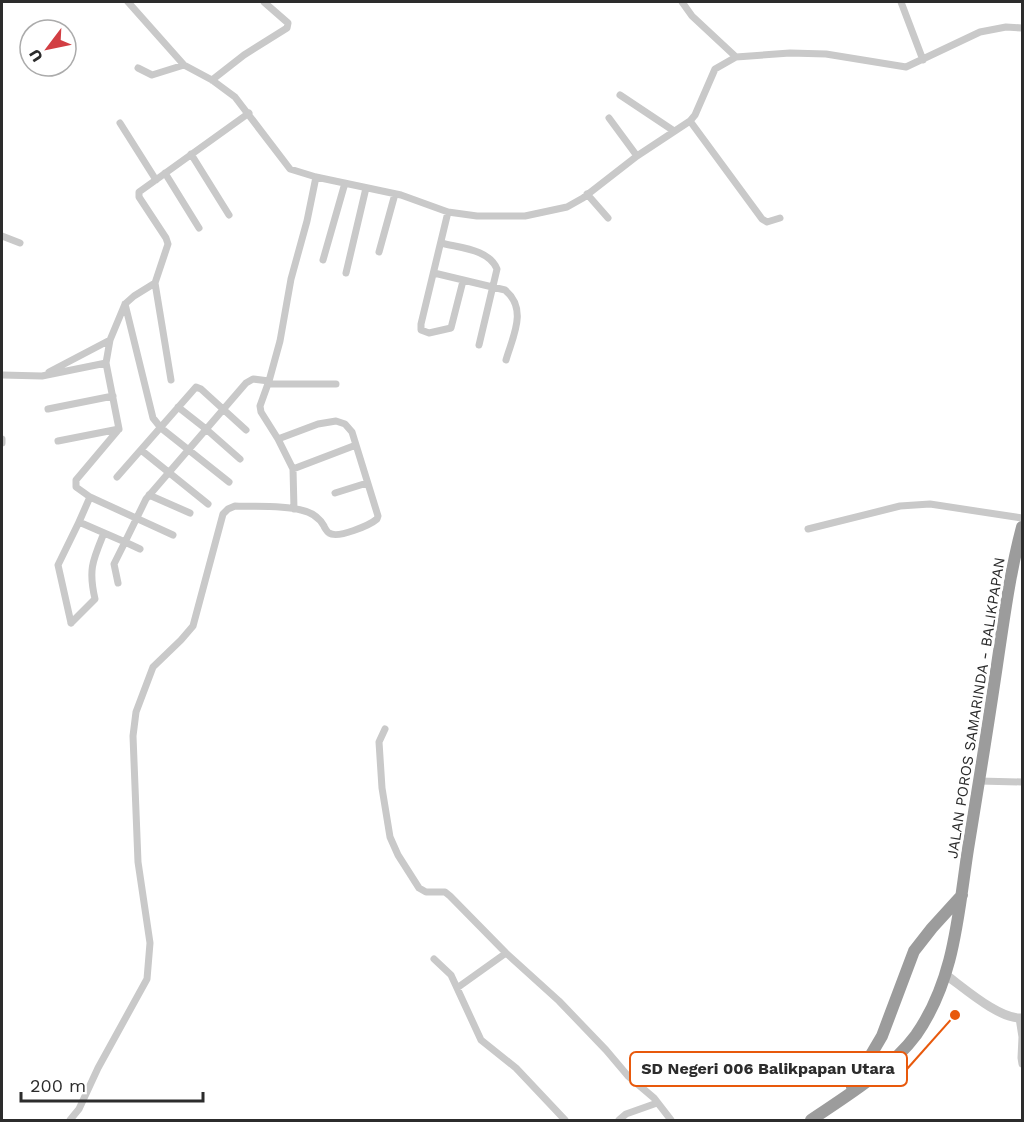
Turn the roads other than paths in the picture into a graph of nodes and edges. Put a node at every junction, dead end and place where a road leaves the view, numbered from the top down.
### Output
1 (128, 2) edge
2 (264, 2) edge
3 (682, 2) edge
4 (901, 2) edge
5 (1023, 28) edge
6 (736, 57) junction
7 (923, 60) junction
8 (184, 65) junction
9 (138, 68) dead end
10 (212, 80) junction
11 (620, 95) dead end
12 (249, 113) junction
13 (609, 118) dead end
14 (690, 121) junction
15 (120, 123) dead end
16 (674, 131) junction
17 (191, 154) junction
18 (637, 156) junction
19 (165, 173) junction
20 (316, 177) junction
21 (156, 180) junction
22 (345, 183) junction
23 (366, 188) junction
24 (395, 194) junction
25 (588, 194) junction
26 (448, 212) junction
27 (229, 215) dead end
28 (608, 218) dead end
29 (780, 218) dead end
30 (199, 228) dead end
31 (2, 236) edge
32 (20, 243) dead end
33 (441, 243) junction
34 (379, 252) dead end
35 (323, 260) dead end
36 (346, 273) dead end
37 (434, 273) junction
38 (463, 281) junction
39 (155, 283) junction
40 (493, 287) junction
41 (125, 304) junction
42 (110, 340) junction
43 (479, 345) dead end
44 (506, 360) dead end
45 (106, 363) junction
46 (2, 375) edge
47 (42, 376) junction
48 (171, 380) dead end
49 (269, 382) junction
50 (336, 384) dead end
51 (113, 396) junction
52 (178, 407) junction
53 (48, 409) dead end
54 (224, 409) junction
55 (160, 428) junction
56 (119, 429) junction
57 (206, 429) junction
58 (246, 430) dead end
59 (278, 439) junction
60 (58, 441) dead end
61 (356, 445) junction
62 (141, 450) junction
63 (189, 450) junction
64 (240, 459) dead end
65 (292, 469) junction
66 (169, 473) junction
67 (117, 477) dead end
68 (229, 482) dead end
69 (367, 483) junction
70 (334, 493) dead end
71 (149, 495) junction
72 (90, 497) junction
73 (208, 504) dead end
74 (294, 509) junction
75 (190, 513) dead end
76 (137, 517) junction
77 (1023, 518) edge
78 (79, 522) junction
79 (1023, 527) edge
80 (808, 529) dead end
81 (104, 533) junction
82 (173, 536) dead end
83 (125, 542) junction
84 (140, 549) dead end
85 (118, 583) dead end
86 (385, 729) dead end
87 (979, 781) junction
88 (1023, 782) edge
89 (962, 895) junction
90 (506, 953) junction
91 (434, 959) dead end
92 (946, 975) junction
93 (458, 988) junction
94 (1021, 1018) edge
95 (1023, 1064) edge
96 (846, 1096) junction
97 (657, 1103) junction
98 (70, 1120) edge
99 (566, 1120) edge
100 (619, 1120) edge
101 (671, 1120) edge
102 (811, 1120) edge

1 - 8 street
2 - 10 street
3 - 6 street
4 - 7 street
5 - 7 street
6 - 7 street
6 - 14 street
8 - 9 street
8 - 10 street
10 - 12 street
11 - 16 street
12 - 17 street
12 - 20 street
13 - 18 street
14 - 16 street
14 - 29 street
15 - 21 street
16 - 18 street
17 - 19 street
17 - 27 street
18 - 25 street
19 - 21 street
19 - 30 street
20 - 22 street
20 - 49 street
21 - 39 street
22 - 23 street
22 - 35 street
23 - 24 street
23 - 36 street
24 - 26 street
24 - 34 street
25 - 26 street
25 - 28 street
26 - 33 street
31 - 32 street
33 - 37 street
33 - 40 street
37 - 38 street
37 - 38 street
38 - 40 street
39 - 41 street
39 - 48 street
40 - 43 street
40 - 44 street
41 - 42 street
41 - 55 street
42 - 45 street
42 - 47 street
45 - 47 street
45 - 51 street
46 - 47 street
49 - 50 street
49 - 54 street
49 - 59 street
51 - 53 street
51 - 56 street
52 - 54 street
52 - 55 street
52 - 57 street
54 - 57 street
54 - 58 street
55 - 62 street
55 - 63 street
56 - 60 street
56 - 72 street
57 - 63 street
57 - 64 street
59 - 61 street
59 - 65 street
61 - 65 street
61 - 69 street
62 - 66 street
62 - 67 street
63 - 66 street
63 - 68 street
65 - 74 street
66 - 71 street
66 - 73 street
69 - 70 street
69 - 74 street
71 - 75 street
71 - 76 street
72 - 76 street
72 - 78 street
74 - 98 street
76 - 82 street
76 - 83 street
77 - 80 street
78 - 81 street
78 - 81 street
79 - 87 highway, JALAN POROS SAMARINDA - BALIKPAPAN
81 - 83 street
83 - 84 street
83 - 85 street
86 - 90 street
87 - 88 street
87 - 89 highway, JALAN POROS SAMARINDA - BALIKPAPAN
89 - 92 highway, JALAN POROS SAMARINDA - BALIKPAPAN
89 - 96 highway, JALAN POROS SAMARINDA - BALIKPAPAN
90 - 93 street
90 - 97 street
91 - 93 street
92 - 94 street
92 - 96 highway, JALAN POROS SAMARINDA - BALIKPAPAN
93 - 99 street
94 - 95 street
96 - 102 highway, JALAN POROS SAMARINDA - BALIKPAPAN
97 - 100 street
97 - 101 street

